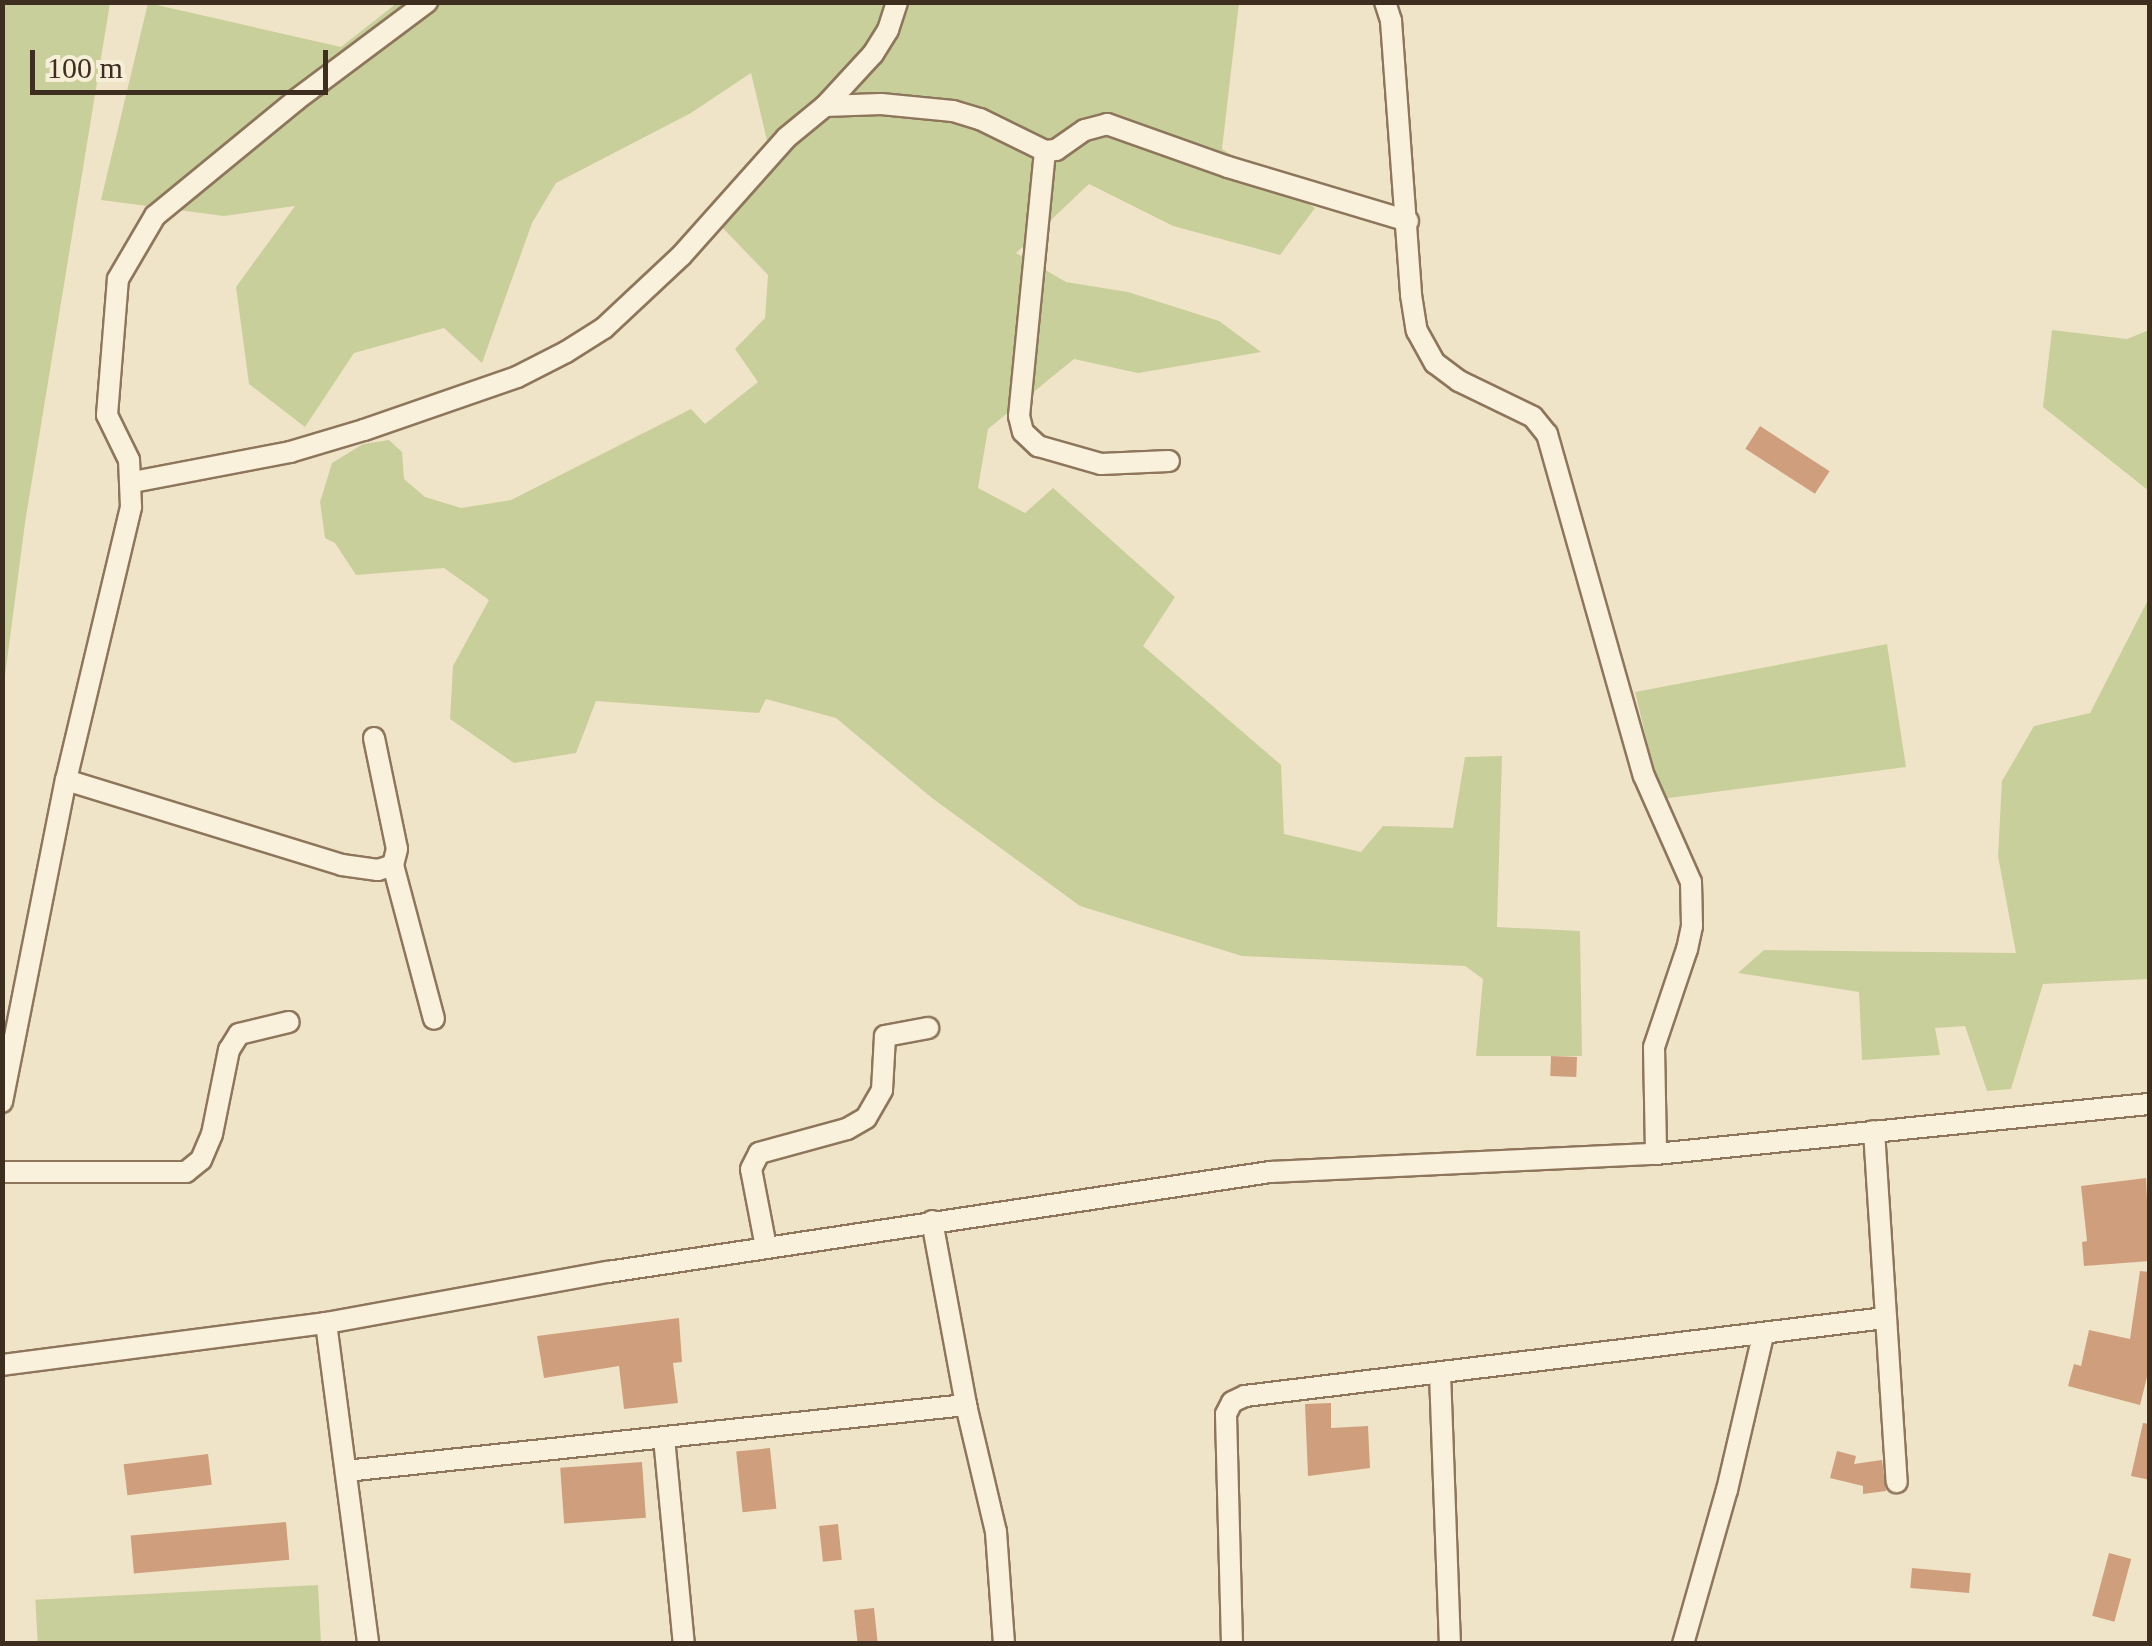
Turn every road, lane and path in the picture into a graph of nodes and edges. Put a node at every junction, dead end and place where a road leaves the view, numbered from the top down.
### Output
1 (426, 2) edge
2 (897, 2) edge
3 (1385, 2) edge
4 (825, 106) junction
5 (1044, 151) junction
6 (1408, 221) junction
7 (1170, 460) dead end
8 (134, 482) junction
9 (374, 738) dead end
10 (66, 780) junction
11 (392, 865) junction
12 (434, 1019) dead end
13 (289, 1022) dead end
14 (928, 1028) dead end
15 (2, 1102) edge
16 (2150, 1104) edge
17 (1874, 1131) junction
18 (1656, 1154) junction
19 (2, 1172) edge
20 (932, 1221) junction
21 (766, 1247) junction
22 (1885, 1318) junction
23 (326, 1322) junction
24 (1763, 1335) junction
25 (2, 1365) edge
26 (1440, 1373) junction
27 (966, 1404) junction
28 (664, 1438) junction
29 (346, 1471) junction
30 (1897, 1482) dead end
31 (368, 1644) edge
32 (684, 1644) edge
33 (1004, 1644) edge
34 (1232, 1644) edge
35 (1450, 1644) edge
36 (1683, 1644) edge

1 - 8 street
2 - 4 street
3 - 6 street
4 - 5 street
4 - 8 street
5 - 6 street
5 - 7 street
6 - 18 street
8 - 10 street
9 - 11 street
10 - 11 street
10 - 15 street
11 - 12 street
13 - 19 street
14 - 21 street
16 - 17 street
17 - 18 street
17 - 22 street
18 - 20 street
20 - 21 street
20 - 27 street
21 - 23 street
22 - 24 street
22 - 30 street
23 - 25 street
23 - 29 street
24 - 26 street
24 - 36 street
26 - 34 street
26 - 35 street
27 - 28 street
27 - 33 street
28 - 29 street
28 - 32 street
29 - 31 street

